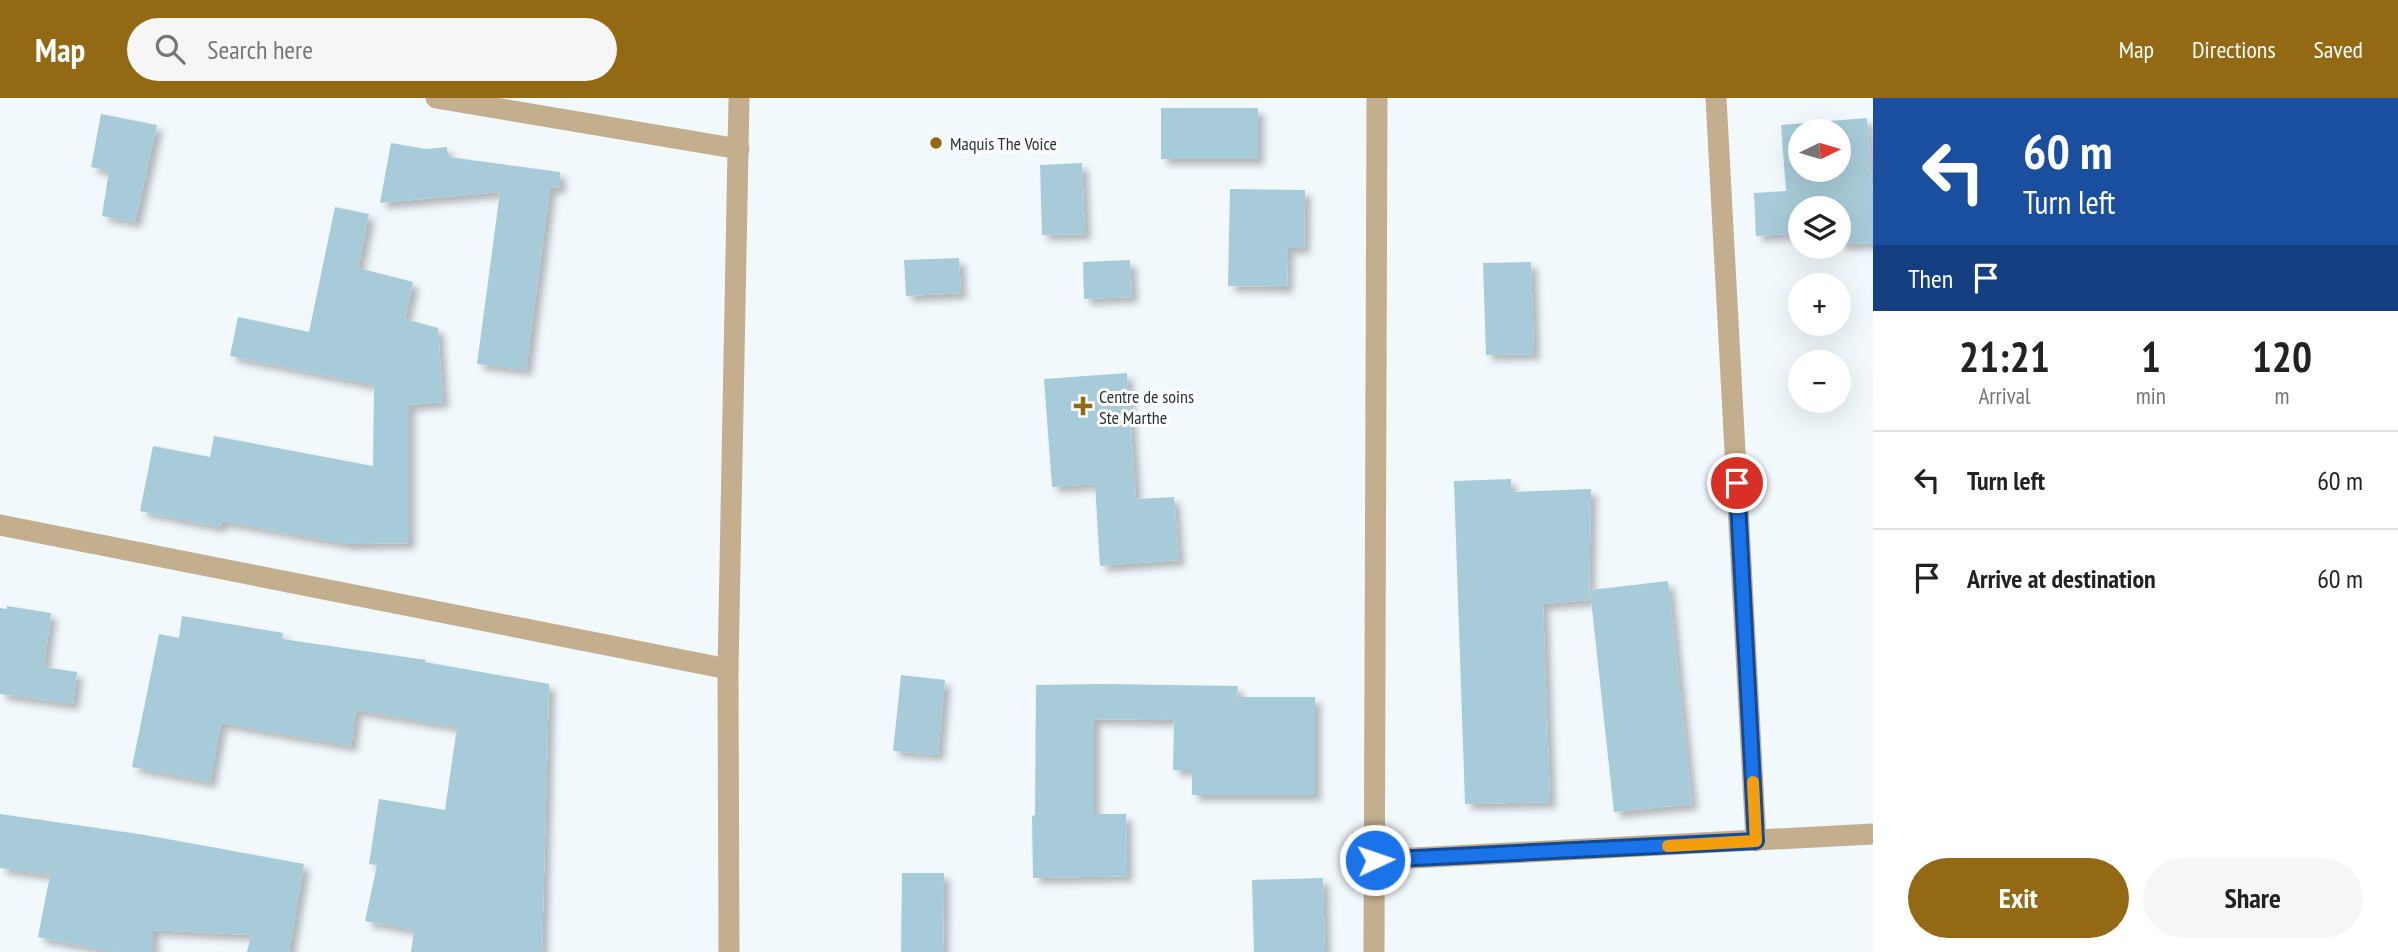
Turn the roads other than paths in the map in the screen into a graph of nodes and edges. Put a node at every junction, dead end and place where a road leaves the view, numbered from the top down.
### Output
1 (436, 98) edge
2 (739, 98) edge
3 (1377, 98) edge
4 (1716, 98) edge
5 (738, 149) junction
6 (0, 525) edge
7 (728, 669) junction
8 (1873, 834) edge
9 (1756, 841) junction
10 (1375, 860) junction
11 (729, 952) edge
12 (1374, 952) edge

1 - 5 street
2 - 5 street
3 - 10 street
4 - 9 street
5 - 7 street
6 - 7 street
7 - 11 street
8 - 9 street
9 - 10 street
10 - 12 street

